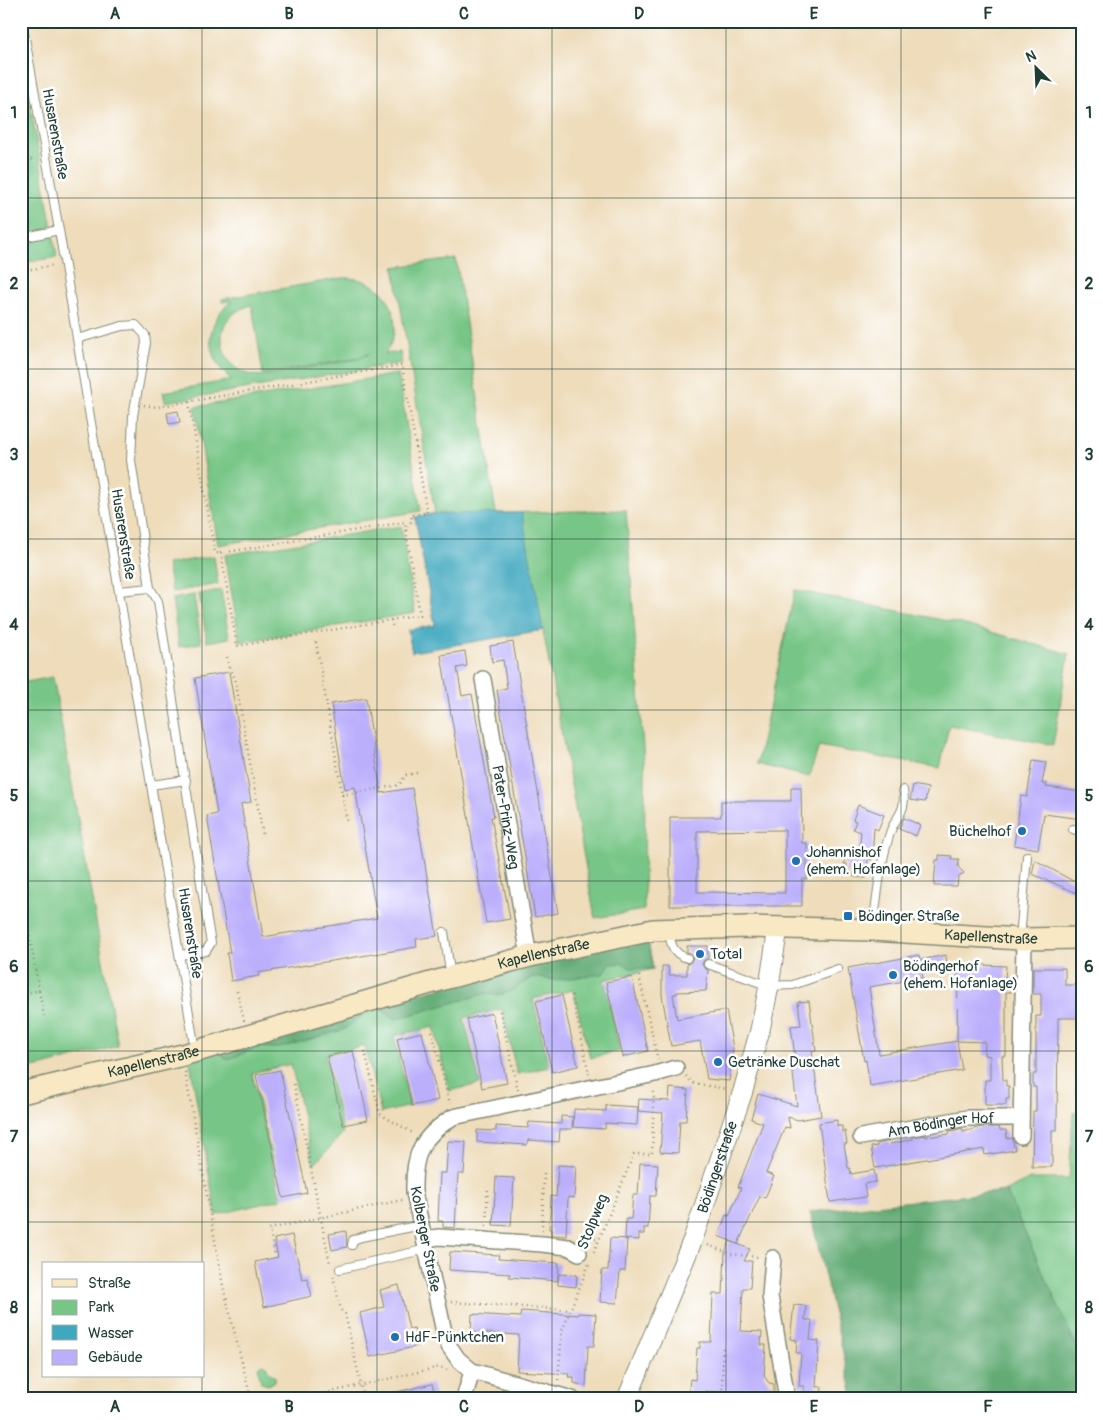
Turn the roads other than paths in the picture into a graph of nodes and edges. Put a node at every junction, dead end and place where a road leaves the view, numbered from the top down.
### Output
1 (22, 21) edge
2 (59, 230) junction
3 (21, 238) edge
4 (77, 339) junction
5 (150, 588) junction
6 (119, 591) junction
7 (483, 679) dead end
8 (186, 780) junction
9 (151, 785) junction
10 (903, 790) dead end
11 (1073, 829) dead end
12 (1082, 832) edge
13 (1027, 856) dead end
14 (778, 928) junction
15 (667, 929) junction
16 (872, 930) junction
17 (444, 932) dead end
18 (1082, 938) edge
19 (1022, 939) junction
20 (180, 955) junction
21 (530, 956) junction
22 (687, 958) dead end
23 (708, 964) dead end
24 (838, 969) dead end
25 (451, 977) junction
26 (769, 986) junction
27 (189, 1053) junction
28 (676, 1068) road end
29 (21, 1093) edge
30 (1021, 1118) junction
31 (1021, 1136) dead end
32 (861, 1137) dead end
33 (424, 1238) junction
34 (352, 1245) dead end
35 (578, 1254) dead end
36 (773, 1258) road end
37 (340, 1268) dead end
38 (472, 1371) junction
39 (464, 1399) edge
40 (572, 1399) edge
41 (627, 1399) edge
42 (787, 1399) edge

1 - 2 lane, Husarenstraße
2 - 3 lane
2 - 4 lane, Husarenstraße
4 - 5 lane
4 - 6 lane, Husarenstraße
5 - 6 lane
5 - 8 lane
6 - 9 lane, Husarenstraße
7 - 21 street, Pater-Prinz-Weg
8 - 9 lane
8 - 20 lane
9 - 20 lane, Husarenstraße
10 - 16 lane
11 - 12 lane
13 - 19 lane
14 - 15 main road, Kapellenstraße
14 - 16 main road, Kapellenstraße
14 - 26 street, Bödingerstraße
15 - 21 main road, Kapellenstraße
15 - 22 lane
16 - 19 main road, Kapellenstraße
17 - 25 lane
18 - 19 main road, Kapellenstraße
19 - 30 street
20 - 27 lane, Husarenstraße
21 - 25 main road, Kapellenstraße
23 - 26 lane
24 - 26 lane
25 - 27 main road, Kapellenstraße
26 - 41 street, Bödingerstraße
27 - 29 main road, Kapellenstraße
28 - 33 street, Kolberger Straße
30 - 31 street
30 - 32 street, Am Bödinger Hof
33 - 34 lane
33 - 35 street
33 - 37 lane
33 - 38 street, Kolberger Straße
36 - 42 street
38 - 39 street
38 - 40 street, Kolberger Straße

